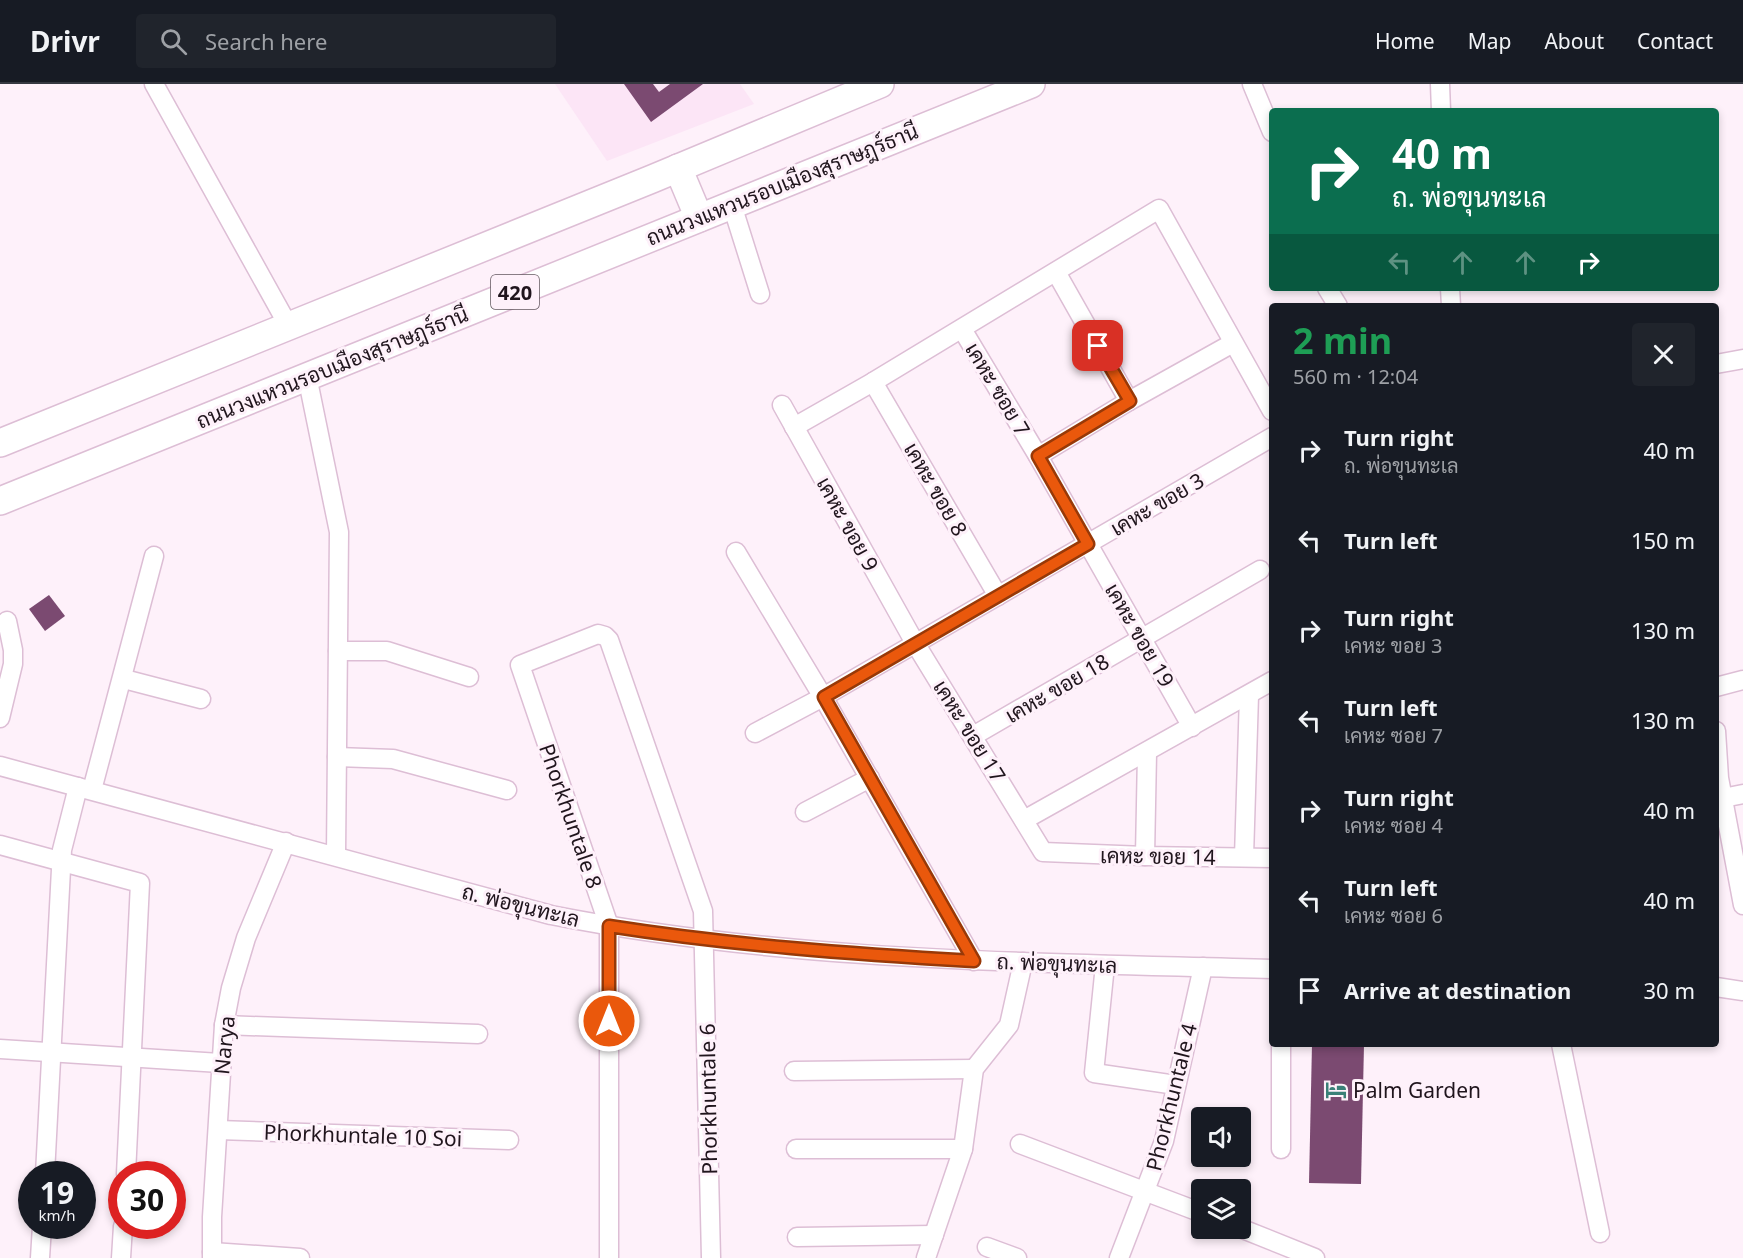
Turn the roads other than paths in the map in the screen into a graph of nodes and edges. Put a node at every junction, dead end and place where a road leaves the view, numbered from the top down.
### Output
1 (154, 84) edge
2 (880, 84) edge
3 (1031, 84) edge
4 (1252, 84) edge
5 (1440, 84) edge
6 (1442, 108) edge
7 (1269, 125) edge
8 (678, 168) junction
9 (732, 205) junction
10 (699, 218) junction
11 (1056, 272) junction
12 (759, 294) dead end
13 (288, 325) junction
14 (962, 329) junction
15 (1233, 343) junction
16 (1743, 359) edge
17 (1719, 363) edge
18 (307, 376) junction
19 (873, 382) junction
20 (1130, 401) junction
21 (782, 405) dead end
22 (1269, 406) edge
23 (794, 427) junction
24 (1269, 439) edge
25 (0, 443) edge
26 (1038, 456) junction
27 (0, 501) edge
28 (1088, 544) junction
29 (736, 552) dead end
30 (154, 556) dead end
31 (1260, 570) dead end
32 (998, 596) junction
33 (7, 621) dead end
34 (1142, 639) junction
35 (915, 643) junction
36 (338, 651) junction
37 (520, 665) joint
38 (469, 677) dead end
39 (124, 679) junction
40 (1743, 680) edge
41 (1269, 683) edge
42 (1719, 686) edge
43 (1248, 694) junction
44 (824, 697) junction
45 (201, 699) dead end
46 (0, 718) edge
47 (1192, 727) junction
48 (755, 733) dead end
49 (973, 736) junction
50 (1147, 753) junction
51 (337, 757) junction
52 (0, 766) edge
53 (870, 778) junction
54 (1719, 781) edge
55 (85, 789) junction
56 (507, 790) dead end
57 (1743, 794) edge
58 (1723, 798) junction
59 (805, 812) dead end
60 (1024, 820) junction
61 (286, 842) junction
62 (0, 845) edge
63 (1043, 852) joint
64 (336, 855) junction
65 (1145, 856) junction
66 (1244, 857) junction
67 (1269, 858) edge
68 (62, 861) junction
69 (1743, 906) edge
70 (609, 926) junction
71 (705, 941) junction
72 (974, 961) junction
73 (1023, 962) junction
74 (1105, 965) junction
75 (1203, 967) junction
76 (1269, 969) edge
77 (1719, 987) edge
78 (1743, 991) edge
79 (224, 1025) junction
80 (478, 1034) dead end
81 (1281, 1047) edge
82 (1562, 1047) edge
83 (0, 1049) edge
84 (51, 1052) junction
85 (133, 1057) junction
86 (220, 1063) junction
87 (974, 1069) junction
88 (794, 1071) dead end
89 (1176, 1085) junction
90 (218, 1130) junction
91 (509, 1140) dead end
92 (1020, 1144) dead end
93 (796, 1149) dead end
94 (963, 1149) junction
95 (1281, 1149) dead end
96 (46, 1161) edge
97 (127, 1161) edge
98 (1146, 1191) junction
99 (1191, 1209) edge
100 (1251, 1232) edge
101 (1600, 1233) dead end
102 (934, 1234) junction
103 (797, 1237) dead end
104 (41, 1239) edge
105 (122, 1239) edge
106 (987, 1247) dead end
107 (212, 1255) edge
108 (40, 1258) edge
109 (121, 1258) edge
110 (300, 1258) edge
111 (609, 1258) edge
112 (711, 1258) edge
113 (926, 1258) edge
114 (1017, 1258) edge
115 (1119, 1258) edge
116 (1315, 1258) edge

1 - 13 street
2 - 8 highway, 420
3 - 9 highway, ถนนวงแหวนรอบเมืองสุราษฎร์ธานี / 420
4 - 7 street
5 - 6 street
8 - 10 highway
8 - 13 highway, 420
9 - 10 highway, ถนนวงแหวนรอบเมืองสุราษฎร์ธานี / 420
9 - 12 street
10 - 18 highway, ถนนวงแหวนรอบเมืองสุราษฎร์ธานี / 420
11 - 14 street
11 - 15 street
11 - 20 street
13 - 25 highway, 420
14 - 19 street
14 - 26 street, เคหะ ซอย 7
15 - 20 street
15 - 22 street
16 - 17 street
18 - 27 highway, ถนนวงแหวนรอบเมืองสุราษฎร์ธานี / 420
18 - 36 street
19 - 23 street
19 - 32 street, เคหะ ขอย 8
20 - 26 street
21 - 23 street, เคหะ ขอย 9
23 - 35 street, เคหะ ขอย 9
24 - 28 street, เคหะ ขอย 3
26 - 28 street, เคหะ ซอย 7
28 - 32 street, เคหะ ขอย 3
28 - 34 street, เคหะ ขอย 19
29 - 44 street
30 - 39 street
31 - 34 street, เคหะ ขอย 18
32 - 35 street, เคหะ ขอย 3
33 - 46 street
34 - 47 street, เคหะ ขอย 19
34 - 49 street, เคหะ ขอย 18
35 - 44 street, เคหะ ขอย 3
35 - 49 street, เคหะ ขอย 17
36 - 38 street
36 - 51 street
37 - 70 street, Phorkhuntale 8
37 - 71 street, Phorkhuntale 6
39 - 45 street
39 - 55 street
40 - 42 street
41 - 43 street
43 - 47 street
43 - 66 street
44 - 48 street, เคหะ ขอย 3
44 - 53 street
47 - 50 street
49 - 60 street, เคหะ ขอย 17
50 - 60 street
50 - 65 street
51 - 56 street
51 - 64 street
52 - 55 street, ถ. พ่อขุนทะเล
53 - 59 street
53 - 72 street
54 - 58 street
55 - 61 street, ถ. พ่อขุนทะเล
55 - 68 street
57 - 58 street
58 - 69 street
60 - 63 street, เคหะ ขอย 17
61 - 64 street, ถ. พ่อขุนทะเล
61 - 79 street, Narya
62 - 68 street
63 - 65 street, เคหะ ขอย 14
64 - 70 street, ถ. พ่อขุนทะเล
65 - 66 street, เคหะ ขอย 14
66 - 67 street, เคหะ ขอย 14
68 - 84 street
68 - 85 street
70 - 71 street, ถ. พ่อขุนทะเล
70 - 111 street, Phorkhuntale 8
71 - 72 street, ถ. พ่อขุนทะเล
71 - 112 street, Phorkhuntale 6
72 - 73 street, ถ. พ่อขุนทะเล
73 - 74 street, ถ. พ่อขุนทะเล
73 - 87 street
74 - 75 street, ถ. พ่อขุนทะเล
74 - 89 street
75 - 76 street, ถ. พ่อขุนทะเล
75 - 89 street, Phorkhuntale 4
77 - 78 street
79 - 80 street
79 - 86 street, Narya
81 - 95 street
82 - 101 street
83 - 84 street
84 - 85 street
84 - 96 street
85 - 86 street
85 - 97 street
86 - 90 street, Narya
87 - 88 street
87 - 94 street
89 - 98 street, Phorkhuntale 4
90 - 91 street, Phorkhuntale 10 Soi
90 - 107 street, Narya
92 - 98 street
93 - 94 street
94 - 102 street
98 - 99 street
98 - 115 street, Phorkhuntale 4
100 - 116 street
102 - 103 street
102 - 113 street
104 - 108 street
105 - 109 street
106 - 114 street
107 - 110 street

